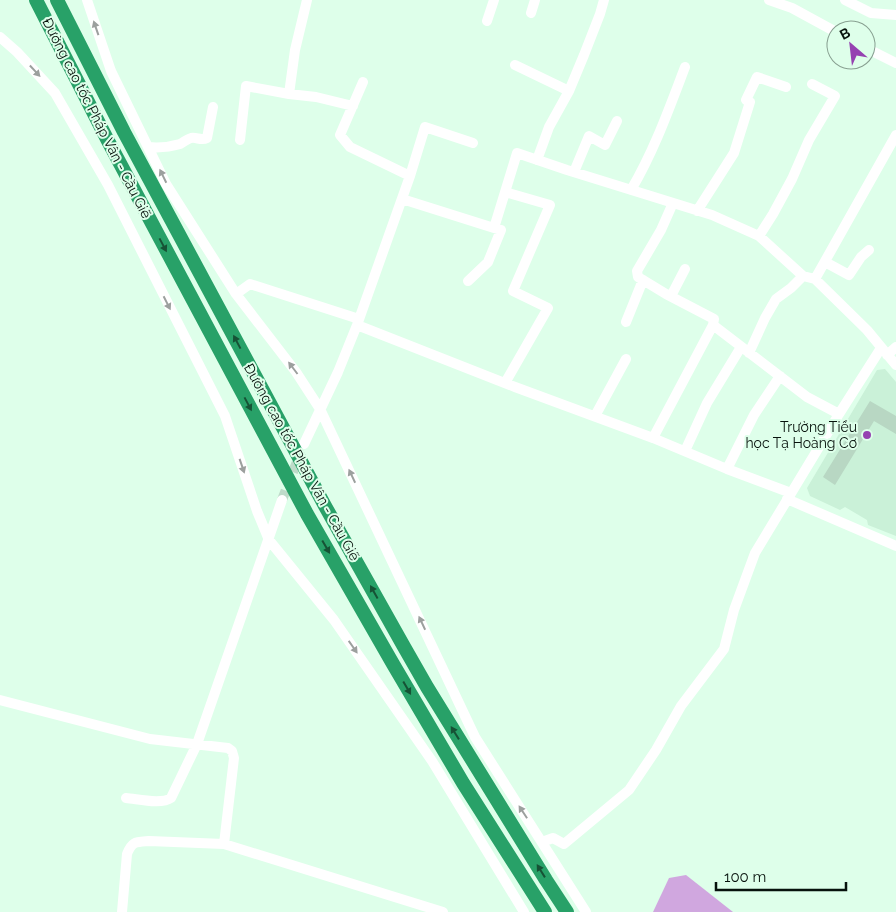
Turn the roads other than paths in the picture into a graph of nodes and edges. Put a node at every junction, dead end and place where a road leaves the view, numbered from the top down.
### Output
1 (36, 0) edge
2 (57, 0) edge
3 (87, 0) edge
4 (307, 0) edge
5 (494, 0) edge
6 (535, 0) edge
7 (604, 0) edge
8 (769, 0) edge
9 (845, 0) edge
10 (531, 13) dead end
11 (896, 15) edge
12 (487, 21) dead end
13 (826, 27) edge
14 (0, 38) edge
15 (876, 53) edge
16 (896, 63) edge
17 (515, 65) dead end
18 (686, 67) dead end
19 (363, 82) dead end
20 (812, 84) dead end
21 (786, 88) dead end
22 (568, 91) junction
23 (289, 94) junction
24 (353, 106) junction
25 (213, 107) dead end
26 (617, 121) dead end
27 (896, 135) edge
28 (240, 140) dead end
29 (473, 143) dead end
30 (148, 147) junction
31 (538, 160) junction
32 (574, 172) junction
33 (410, 176) junction
34 (632, 190) junction
35 (505, 192) junction
36 (402, 199) junction
37 (673, 203) junction
38 (697, 211) junction
39 (494, 228) junction
40 (759, 236) junction
41 (868, 250) dead end
42 (824, 262) junction
43 (685, 269) dead end
44 (803, 276) junction
45 (815, 279) junction
46 (643, 280) junction
47 (468, 281) dead end
48 (236, 294) junction
49 (671, 296) junction
50 (358, 322) junction
51 (626, 322) dead end
52 (713, 325) junction
53 (896, 347) edge
54 (745, 350) junction
55 (884, 351) junction
56 (626, 359) dead end
57 (896, 365) edge
58 (780, 376) junction
59 (505, 383) junction
60 (320, 409) junction
61 (839, 414) junction
62 (595, 416) junction
63 (653, 438) junction
64 (304, 444) tunnel mouth
65 (686, 451) junction
66 (727, 469) junction
67 (789, 496) junction
68 (282, 500) tunnel mouth
69 (269, 540) junction
70 (896, 546) edge
71 (0, 700) edge
72 (197, 744) junction
73 (126, 798) dead end
74 (542, 842) junction
75 (224, 844) junction
76 (520, 910) edge
77 (122, 912) edge
78 (443, 912) edge
79 (545, 912) edge
80 (567, 912) edge
81 (586, 912) edge

1 -> 79 highway, Đường cao tốc Pháp Vân - Cầu Giẽ
80 -> 2 highway, Đường cao tốc Pháp Vân - Cầu Giẽ
30 -> 3 street
4 - 23 street
5 - 12 street
6 - 10 street
7 - 22 street
8 - 13 street
9 - 11 street
14 -> 69 street
15 - 16 street
17 - 22 street
18 - 34 street
19 - 24 street
20 - 40 street
21 - 38 street
22 - 31 street
23 - 24 street
23 - 28 street
24 - 33 street
25 - 30 street
26 - 32 street
27 - 42 street
29 - 33 street
48 -> 30 street
31 - 32 street
31 - 35 street
32 - 34 street
33 - 36 street
34 - 37 street
35 - 39 street
35 - 59 street
36 - 39 street
36 - 50 street
37 - 38 street
37 - 46 street
38 - 40 street
39 - 47 street
40 - 44 street
41 - 42 street
42 - 45 street
43 - 49 street
44 - 45 street
44 - 54 street
45 - 55 street
46 - 49 street
46 - 51 street
48 - 50 street
60 -> 48 street
49 - 52 street
50 - 59 street
50 - 60 street
52 - 54 street
52 - 63 street
53 - 55 street
54 - 58 street
54 - 65 street
55 - 57 street
55 - 61 street
56 - 62 street
58 - 61 street
58 - 66 street
59 - 62 street
60 - 64 street
74 -> 60 street
61 - 67 street
62 - 63 street
63 - 65 street
65 - 66 street
66 - 67 street
67 - 70 street
67 - 74 street
68 - 69 street
69 - 72 street
69 -> 76 street
71 - 72 street
72 - 73 street
72 - 75 street
74 - 81 street
75 - 77 street
75 - 78 street

